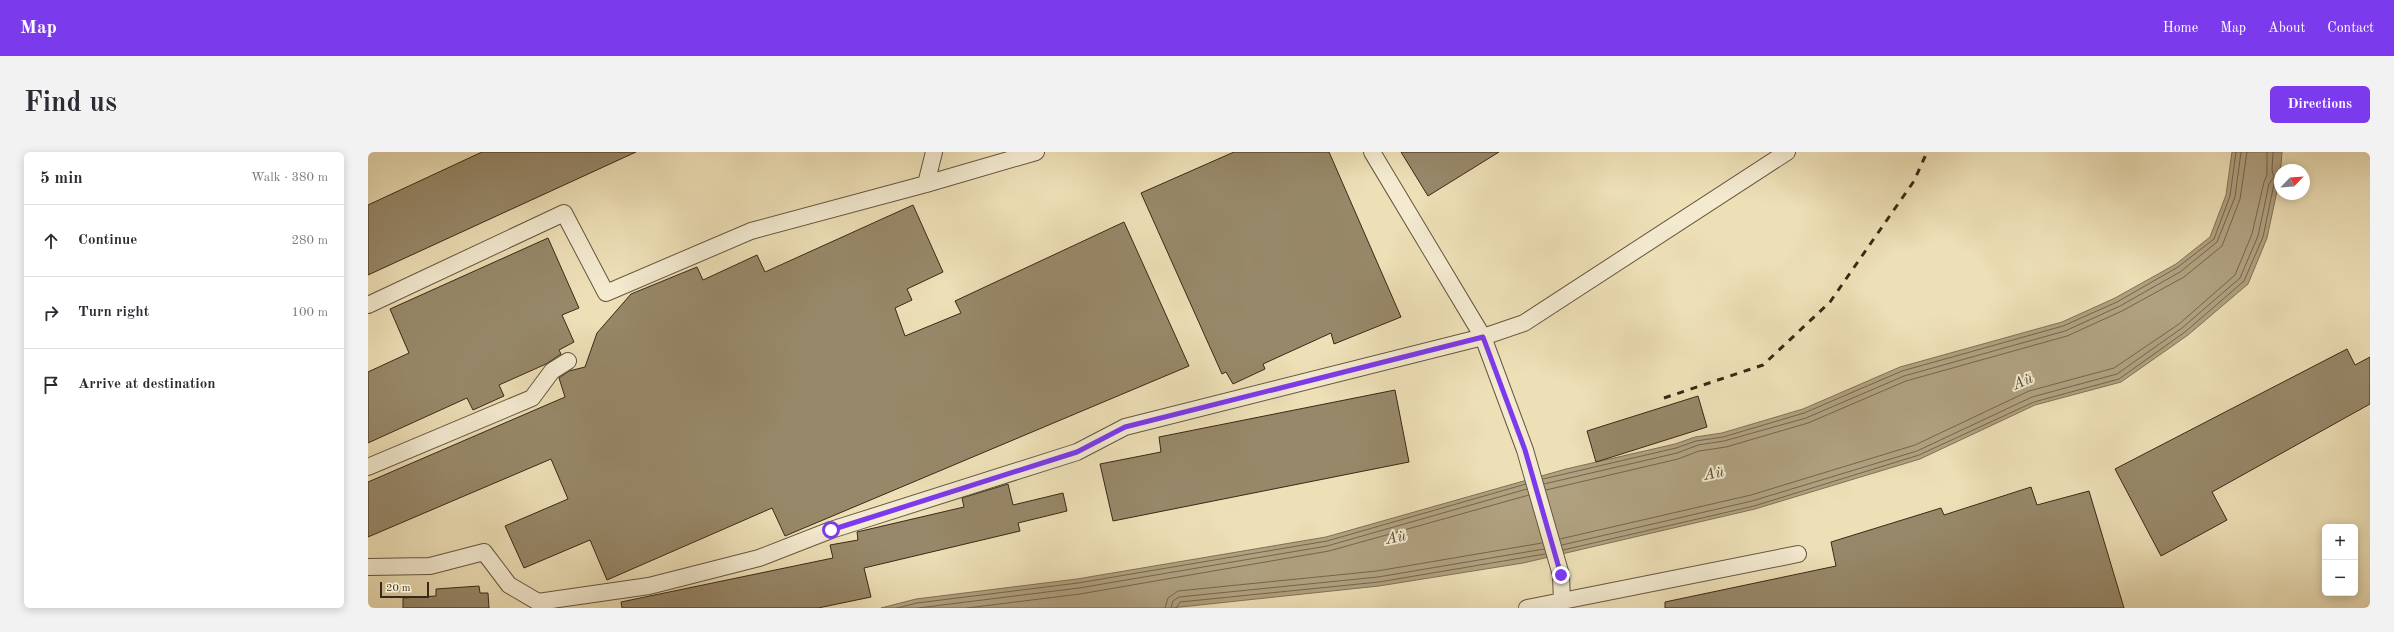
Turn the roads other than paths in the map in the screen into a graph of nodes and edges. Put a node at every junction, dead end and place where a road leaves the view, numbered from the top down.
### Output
1 (934, 152) edge
2 (1036, 152) edge
3 (1372, 152) edge
4 (1787, 152) edge
5 (926, 184) junction
6 (368, 305) edge
7 (1483, 337) junction
8 (568, 361) dead end
9 (368, 467) edge
10 (1798, 554) dead end
11 (368, 568) edge
12 (1562, 602) junction
13 (538, 605) edge
14 (1527, 608) edge

1 - 5 lane
2 - 5 lane
3 - 7 lane
4 - 7 lane
5 - 6 lane
7 - 12 lane
7 - 13 lane
8 - 9 lane
10 - 12 lane
11 - 13 lane
12 - 14 lane

